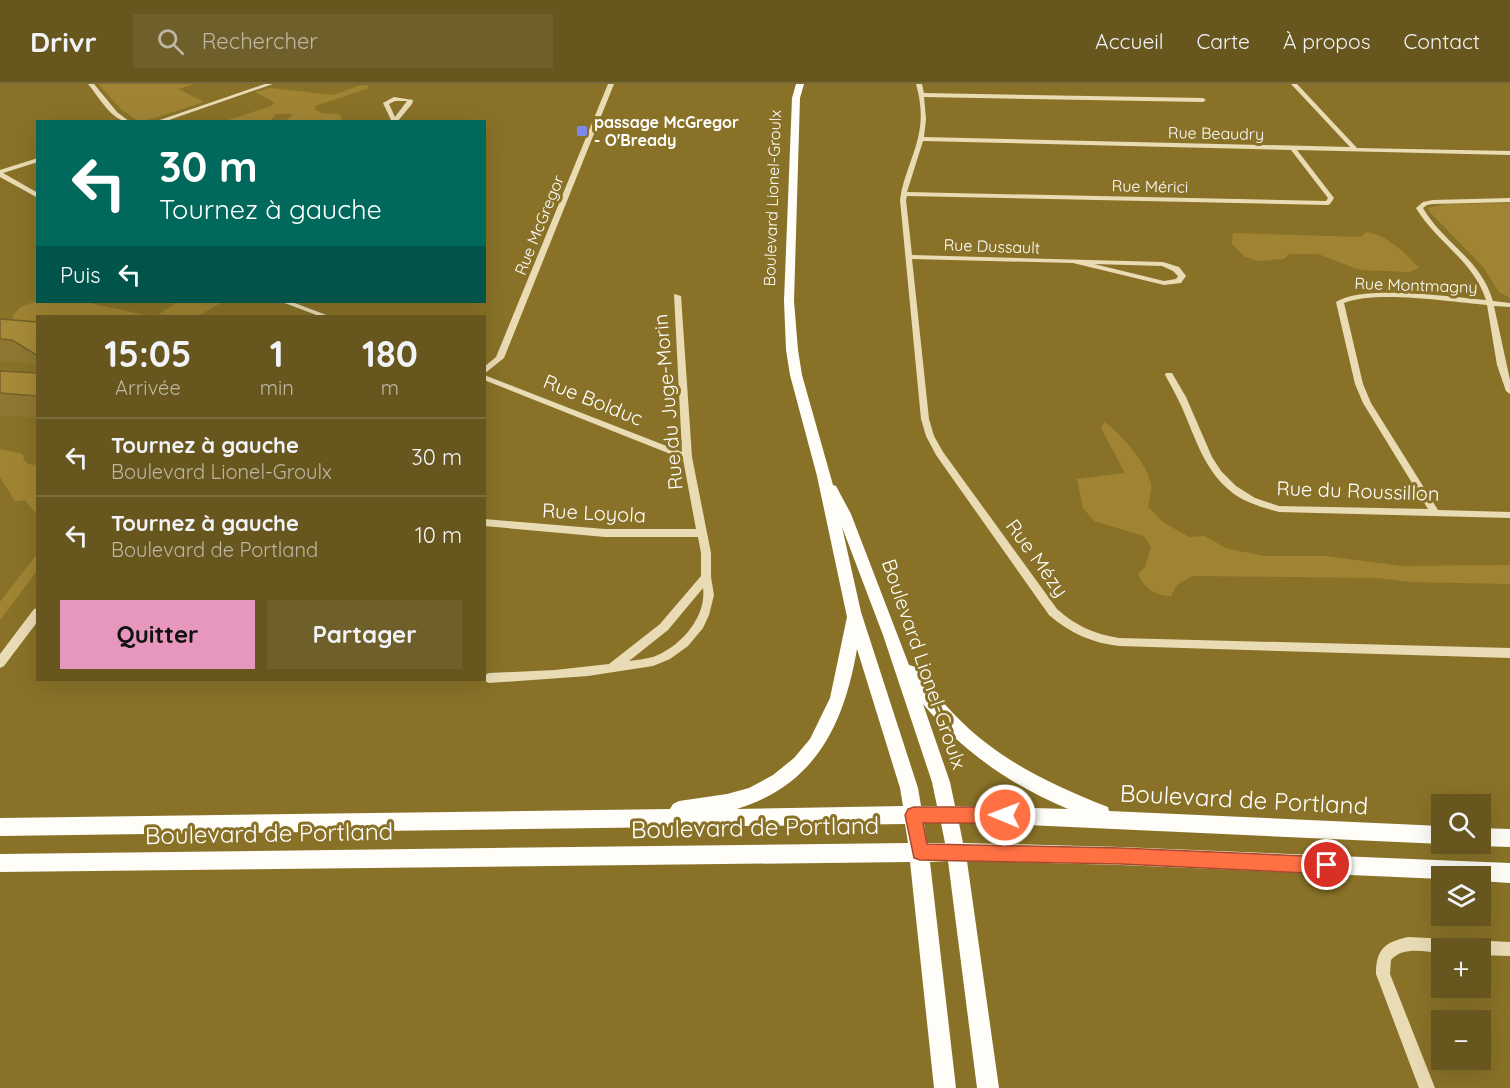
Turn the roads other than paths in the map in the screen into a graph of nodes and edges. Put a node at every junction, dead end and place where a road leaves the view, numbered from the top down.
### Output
1 (91, 84) edge
2 (270, 84) edge
3 (611, 84) edge
4 (793, 84) edge
5 (800, 84) edge
6 (920, 84) edge
7 (1294, 84) edge
8 (922, 95) junction
9 (796, 98) junction
10 (1203, 100) dead end
11 (125, 120) edge
12 (162, 120) edge
13 (394, 120) edge
14 (395, 120) edge
15 (921, 139) junction
16 (1293, 148) junction
17 (1355, 149) junction
18 (1510, 153) edge
19 (36, 161) edge
20 (0, 173) edge
21 (903, 194) junction
22 (36, 195) edge
23 (1510, 200) edge
24 (910, 257) junction
25 (1073, 261) junction
26 (677, 296) dead end
27 (289, 303) edge
28 (1488, 303) junction
29 (1510, 305) edge
30 (322, 315) edge
31 (486, 370) edge
32 (1169, 375) dead end
33 (486, 378) edge
34 (1510, 391) edge
35 (687, 457) junction
36 (824, 476) junction
37 (1435, 513) junction
38 (1510, 515) edge
39 (486, 522) edge
40 (701, 533) junction
41 (706, 577) junction
42 (853, 612) junction
43 (36, 615) edge
44 (891, 635) junction
45 (1510, 653) edge
46 (0, 663) edge
47 (612, 668) junction
48 (489, 678) dead end
49 (949, 814) junction
50 (914, 815) junction
51 (611, 819) junction
52 (1118, 819) junction
53 (0, 827) edge
54 (1431, 834) edge
55 (1491, 837) edge
56 (1510, 838) edge
57 (920, 852) junction
58 (956, 852) junction
59 (0, 863) edge
60 (1510, 873) edge
61 (1510, 949) edge
62 (945, 1088) edge
63 (988, 1088) edge
64 (1427, 1088) edge

1 - 11 street
2 - 12 street
3 - 31 street, Rue McGregor
4 - 9 main road, Boulevard Lionel-Groulx
5 - 9 main road, Boulevard Lionel-Groulx
6 - 8 street, Rue Mézy
7 - 17 street
8 - 10 street
8 - 15 street, Rue Mézy
9 - 36 main road, Boulevard Lionel-Groulx
13 - 14 street
15 - 16 street, Rue Beaudry
15 - 21 street, Rue Mézy
16 - 17 street, Rue Beaudry
16 - 21 street, Rue Mérici
17 - 18 street, Rue Beaudry
19 - 20 street
20 - 22 street
21 - 24 street, Rue Mézy
23 - 28 street
24 - 25 street, Rue Dussault
24 - 45 street, Rue Mézy
25 - 25 street, Rue Dussault
26 - 35 street, Rue du Juge-Morin
27 - 30 street
28 - 29 street, Rue Montmagny
28 - 34 street
28 - 37 street, Rue Montmagny
32 - 37 street, Rue du Roussillon
33 - 35 street, Rue Bolduc
35 - 40 street, Rue du Juge-Morin
36 - 42 main road, Boulevard Lionel-Groulx
36 - 44 main road, Boulevard Lionel-Groulx
37 - 38 street, Rue du Roussillon
39 - 40 street, Rue Loyola
40 - 41 street, Rue du Juge-Morin
41 - 47 street, Rue du Juge-Morin
41 - 47 street, Rue du Juge-Morin
42 - 50 main road, Boulevard Lionel-Groulx
42 - 51 main road
43 - 46 street
44 - 49 main road, Boulevard Lionel-Groulx
44 - 52 main road
47 - 48 street, Rue du Juge-Morin
49 - 50 main road, Boulevard de Portland
49 - 52 main road, Boulevard de Portland
49 - 58 main road, Boulevard Lionel-Groulx
50 - 51 main road, Boulevard de Portland
50 - 57 main road, Boulevard Lionel-Groulx
51 - 53 main road, Boulevard de Portland
52 - 54 main road, Boulevard de Portland
55 - 56 main road
57 - 58 main road, Boulevard de Portland
57 - 59 main road, Boulevard de Portland
57 - 62 main road, Boulevard Lionel-Groulx
58 - 60 main road, Boulevard de Portland
58 - 63 main road, Boulevard Lionel-Groulx
61 - 64 street

